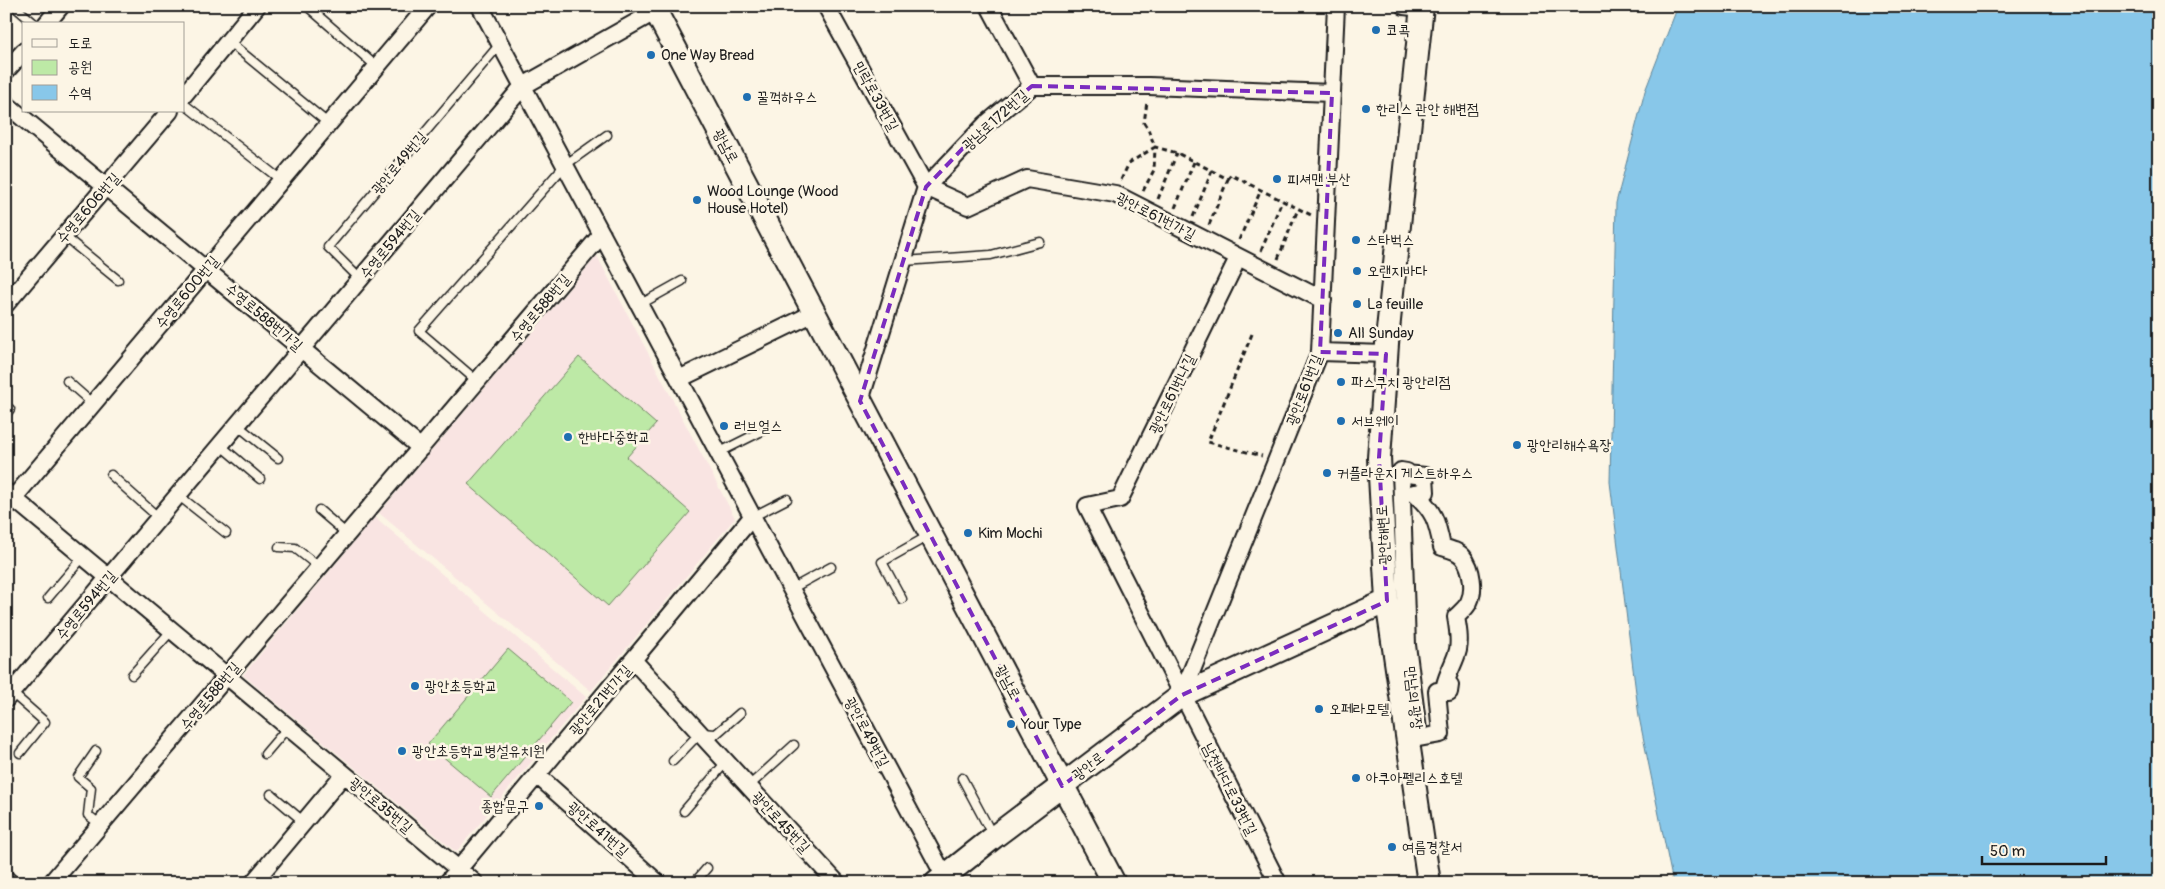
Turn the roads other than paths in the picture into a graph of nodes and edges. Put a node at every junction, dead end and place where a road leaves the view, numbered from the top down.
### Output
1 (14, 6) edge
2 (61, 6) edge
3 (258, 6) edge
4 (307, 6) edge
5 (480, 6) edge
6 (826, 6) edge
7 (989, 6) edge
8 (1336, 6) edge
9 (1416, 7) edge
10 (423, 8) edge
11 (658, 8) edge
12 (33, 22) edge
13 (48, 22) edge
14 (228, 41) junction
15 (500, 44) junction
16 (22, 53) edge
17 (377, 67) junction
18 (6, 72) edge
19 (523, 86) junction
20 (1032, 86) junction
21 (1332, 93) junction
22 (185, 94) edge
23 (6, 104) edge
24 (185, 105) edge
25 (169, 112) edge
26 (329, 124) junction
27 (607, 135) dead end
28 (565, 165) junction
29 (281, 180) junction
30 (107, 186) junction
31 (926, 187) junction
32 (602, 234) junction
33 (64, 236) junction
34 (1040, 242) dead end
35 (1235, 256) junction
36 (904, 262) junction
37 (206, 269) junction
38 (360, 279) junction
39 (118, 280) dead end
40 (682, 281) dead end
41 (1323, 300) junction
42 (6, 304) edge
43 (639, 305) junction
44 (814, 313) junction
45 (302, 349) junction
46 (1320, 352) junction
47 (1386, 354) junction
48 (679, 379) junction
49 (67, 381) dead end
50 (477, 381) junction
51 (860, 401) junction
52 (93, 404) junction
53 (237, 425) junction
54 (764, 430) dead end
55 (220, 445) junction
56 (421, 448) junction
57 (718, 453) junction
58 (278, 458) dead end
59 (1401, 471) joint
60 (111, 475) dead end
61 (260, 479) dead end
62 (178, 495) junction
63 (9, 499) edge
64 (787, 499) dead end
65 (319, 510) dead end
66 (752, 517) junction
67 (159, 518) junction
68 (226, 534) dead end
69 (347, 534) junction
70 (930, 535) junction
71 (279, 546) dead end
72 (83, 556) junction
73 (319, 567) junction
74 (831, 567) dead end
75 (109, 578) junction
76 (791, 589) junction
77 (48, 598) dead end
78 (902, 599) dead end
79 (1386, 601) junction
80 (172, 630) junction
81 (633, 660) junction
82 (132, 676) dead end
83 (227, 676) junction
84 (1182, 695) junction
85 (9, 696) edge
86 (740, 713) dead end
87 (288, 727) junction
88 (700, 733) junction
89 (794, 745) dead end
90 (96, 752) dead end
91 (20, 753) dead end
92 (265, 754) dead end
93 (673, 761) dead end
94 (726, 762) junction
95 (344, 774) junction
96 (537, 776) junction
97 (962, 778) dead end
98 (748, 786) junction
99 (1062, 786) junction
100 (271, 794) dead end
101 (684, 811) dead end
102 (304, 822) junction
103 (100, 825) junction
104 (994, 837) junction
105 (707, 868) dead end
106 (458, 869) junction
107 (6, 879) edge
108 (942, 880) edge
109 (833, 882) edge
110 (10, 883) edge
111 (51, 883) edge
112 (253, 883) edge
113 (447, 883) edge
114 (475, 883) edge
115 (658, 883) edge
116 (694, 883) edge
117 (1114, 883) edge
118 (1278, 883) edge
119 (1429, 883) edge

1 - 12 lane
2 - 13 street
3 - 14 street
4 - 17 lane
5 - 15 street, 광안로49번길
6 - 31 street, 민락로33번길
7 - 20 street
8 - 21 street, 광안로61번길
9 - 47 main road, 광안해변로
10 - 17 street, 수영로600번길
11 - 19 street, 수영로594번길
11 - 44 main road, 광남로
14 - 22 street
14 - 26 lane
15 - 19 street, 광안로49번길
15 - 38 lane, 광안로49번길
16 - 18 street
17 - 26 street, 수영로600번길
19 - 28 street, 광안로49번길
19 - 38 street, 수영로594번길
20 - 21 street, 광남로172번길
20 - 31 street, 광남로172번길
21 - 41 street, 광안로61번길
23 - 30 street, 수영로588번가길
24 - 29 lane
25 - 30 street, 수영로606번길
26 - 29 street, 수영로600번길
27 - 28 lane
28 - 32 street, 광안로49번길
28 - 50 lane
29 - 37 street, 수영로600번길
30 - 33 street, 수영로606번길
30 - 37 street, 수영로588번가길
31 - 35 street, 광안로61번가길
31 - 36 street, 광남로172번길
32 - 43 street, 광안로49번길
32 - 50 street, 수영로588번길
33 - 39 lane
33 - 42 street, 수영로606번길
34 - 36 lane
35 - 41 street, 광안로61번가길
35 - 84 street, 광안로61번나길
36 - 51 street, 광남로172번길
37 - 45 street, 수영로588번가길
37 - 52 street, 수영로600번길
38 - 45 street, 수영로594번길
40 - 43 lane
41 - 46 street, 광안로61번길
43 - 48 street, 광안로49번길
44 - 48 street
44 - 51 main road, 광남로
45 - 53 street, 수영로594번길
45 - 56 street, 수영로588번가길
46 - 47 street
46 - 84 street, 광안로61번길
47 - 79 main road, 광안해변로
48 - 57 street, 광안로49번길
49 - 52 lane
50 - 56 street, 수영로588번길
51 - 70 main road, 광남로
52 - 63 street, 수영로600번길
53 - 55 street, 수영로594번길
53 - 58 lane
54 - 57 lane
55 - 61 lane
55 - 62 street, 수영로594번길
56 - 69 street, 수영로588번길
57 - 66 street, 광안로49번길
59 - 59 street, 만남의 광장
60 - 67 lane
62 - 67 street, 수영로594번길
62 - 68 lane
63 - 72 street, 광안로35번길
64 - 66 lane
65 - 69 lane
66 - 76 street, 광안로49번길
66 - 81 street, 광안로21번가길
67 - 75 street, 수영로594번길
69 - 73 street, 수영로588번길
70 - 78 lane
70 - 99 main road, 광남로
71 - 73 lane
72 - 75 street, 광안로35번길
72 - 77 lane
73 - 83 street, 수영로588번길
74 - 76 lane
75 - 80 street, 광안로35번길
75 - 85 street, 수영로594번길
76 - 108 street, 광안로49번길
79 - 84 main road, 광안로
79 - 119 main road, 광안해변로
80 - 82 lane
80 - 83 street, 광안로35번길
81 - 88 street, 광안로45번길
81 - 96 street, 광안로21번가길
83 - 87 street, 광안로35번길
83 - 103 street, 수영로588번길
84 - 99 main road, 광안로
84 - 118 street, 남천바다로33번길
85 - 91 lane, 수영로594번길
86 - 88 lane
87 - 92 lane
87 - 95 street, 광안로35번길
88 - 93 lane
88 - 94 street, 광안로45번길
89 - 98 lane, 광안로45번길
90 - 103 lane
94 - 98 street, 광안로45번길
94 - 101 lane
95 - 102 street
95 - 106 street, 광안로35번길
96 - 106 street, 광안로21번가길
96 - 115 street, 광안로41번길
97 - 104 lane
98 - 109 street, 광안로45번길
99 - 104 main road, 광안로
99 - 117 main road, 광남로
100 - 102 lane
102 - 112 street
103 - 111 street, 수영로588번길
104 - 108 main road, 광안로
105 - 116 lane
106 - 113 street, 광안로21번가길
106 - 114 street, 광안로35번길
107 - 110 street

